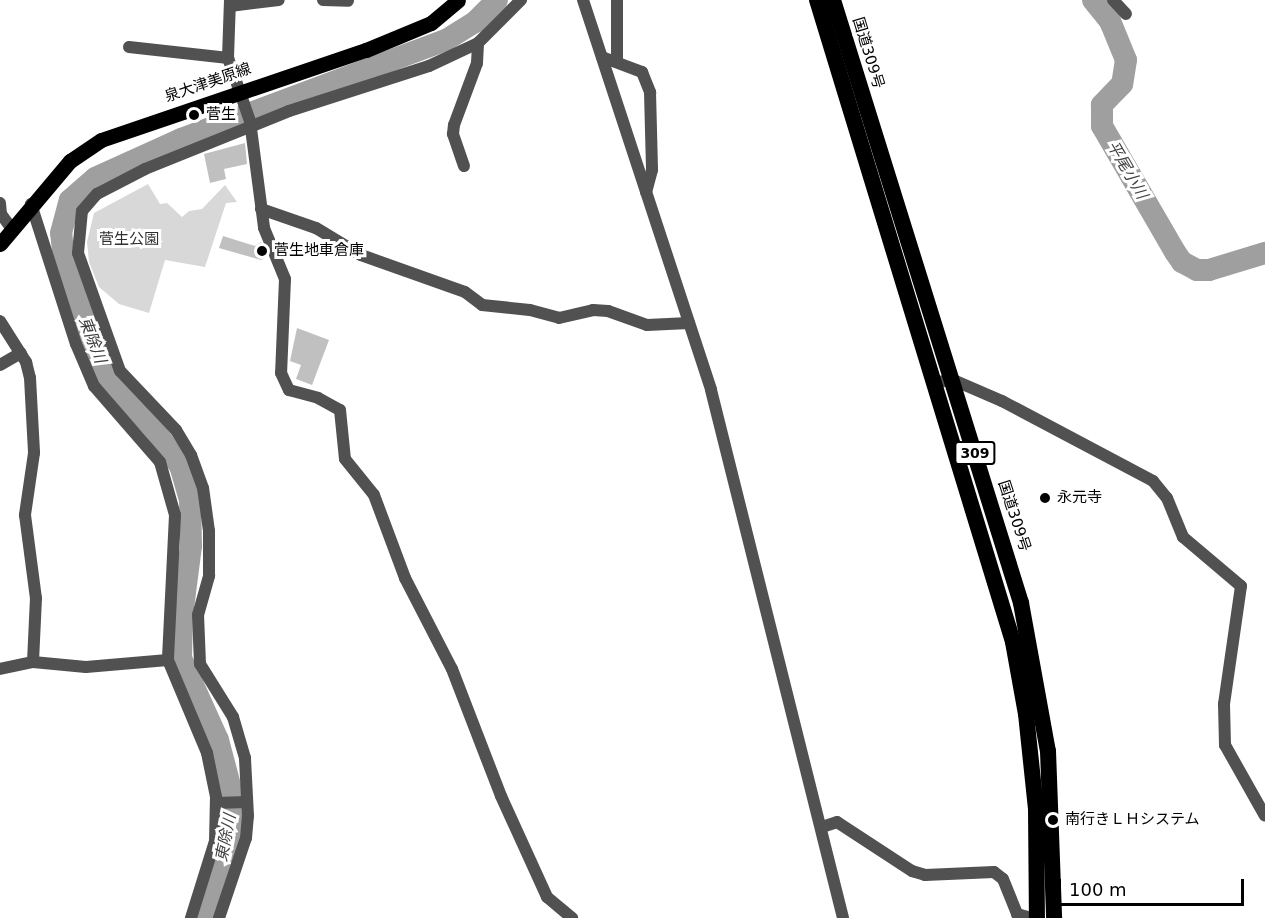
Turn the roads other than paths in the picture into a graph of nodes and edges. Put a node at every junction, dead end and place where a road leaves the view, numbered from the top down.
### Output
1 (279, 0) edge
2 (323, 0) edge
3 (459, 0) edge
4 (521, 0) edge
5 (583, 0) edge
6 (617, 0) edge
7 (817, 0) edge
8 (833, 0) edge
9 (1113, 0) edge
10 (348, 1) edge
11 (230, 3) edge
12 (1126, 14) dead end
13 (478, 43) junction
14 (129, 47) dead end
15 (602, 57) junction
16 (228, 58) junction
17 (617, 61) junction
18 (240, 94) junction
19 (251, 124) junction
20 (464, 166) dead end
21 (646, 192) junction
22 (0, 203) edge
23 (31, 204) junction
24 (261, 209) junction
25 (12, 230) junction
26 (0, 244) edge
27 (0, 321) edge
28 (689, 322) junction
29 (21, 353) junction
30 (0, 365) edge
31 (944, 381) junction
32 (168, 660) junction
33 (33, 662) junction
34 (0, 669) edge
35 (247, 802) junction
36 (216, 803) junction
37 (1265, 816) edge
38 (822, 827) junction
39 (1017, 916) edge
40 (191, 918) edge
41 (219, 918) edge
42 (572, 918) edge
43 (843, 918) edge
44 (1031, 918) edge
45 (1037, 918) edge
46 (1054, 918) edge

1 - 11 street
2 - 10 street
3 - 18 main road, 泉大津美原線
4 - 13 street
5 - 15 street
6 - 17 street
7 - 31 highway, 国道309号 / 309
8 - 31 highway, 国道309号 / 309
9 - 12 street
11 - 16 street
13 - 19 street
13 - 20 street
14 - 16 street
15 - 17 street
15 - 21 street
16 - 18 street
17 - 21 street
18 - 19 street
18 - 23 main road, 泉大津美原線
19 - 24 street
19 - 35 street
21 - 28 street
22 - 25 street
23 - 25 main road, 泉大津美原線
23 - 32 street
24 - 28 street
24 - 42 street
25 - 26 main road, 泉大津美原線
27 - 29 street
28 - 38 street
29 - 30 street
29 - 33 street
31 - 37 street
31 - 45 highway, 国道309号 / 309
31 - 46 highway, 国道309号 / 309
32 - 33 street
32 - 36 street
33 - 34 street
35 - 36 street
35 - 41 street
36 - 40 street
38 - 39 street
38 - 43 street
39 - 44 street

